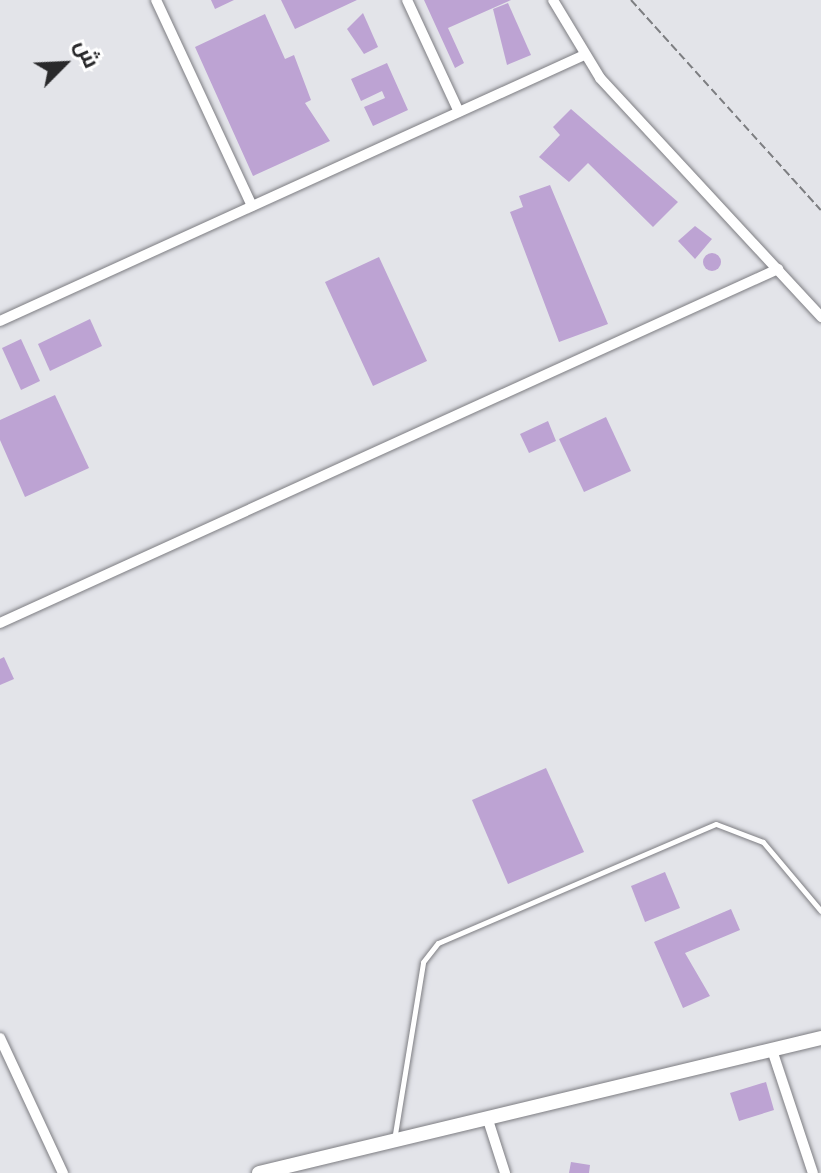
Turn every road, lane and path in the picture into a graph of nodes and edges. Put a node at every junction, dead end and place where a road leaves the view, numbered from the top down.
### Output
1 (156, 0) edge
2 (407, 0) edge
3 (553, 0) edge
4 (631, 0) edge
5 (582, 56) junction
6 (459, 112) junction
7 (252, 206) junction
8 (821, 210) edge
9 (778, 269) junction
10 (821, 317) edge
11 (0, 321) edge
12 (0, 623) edge
13 (821, 911) edge
14 (0, 1038) edge
15 (821, 1038) edge
16 (773, 1053) junction
17 (488, 1120) junction
18 (394, 1141) junction
19 (63, 1173) edge
20 (259, 1173) edge
21 (505, 1173) edge
22 (813, 1173) edge

1 - 7 street
2 - 6 street
3 - 5 street
4 - 8 path
5 - 6 street
5 - 9 street
6 - 7 street
7 - 11 street
9 - 10 street
9 - 12 street
13 - 18 lane
14 - 19 street
15 - 16 street
16 - 17 street
16 - 22 street
17 - 18 street
17 - 21 street
18 - 20 street

